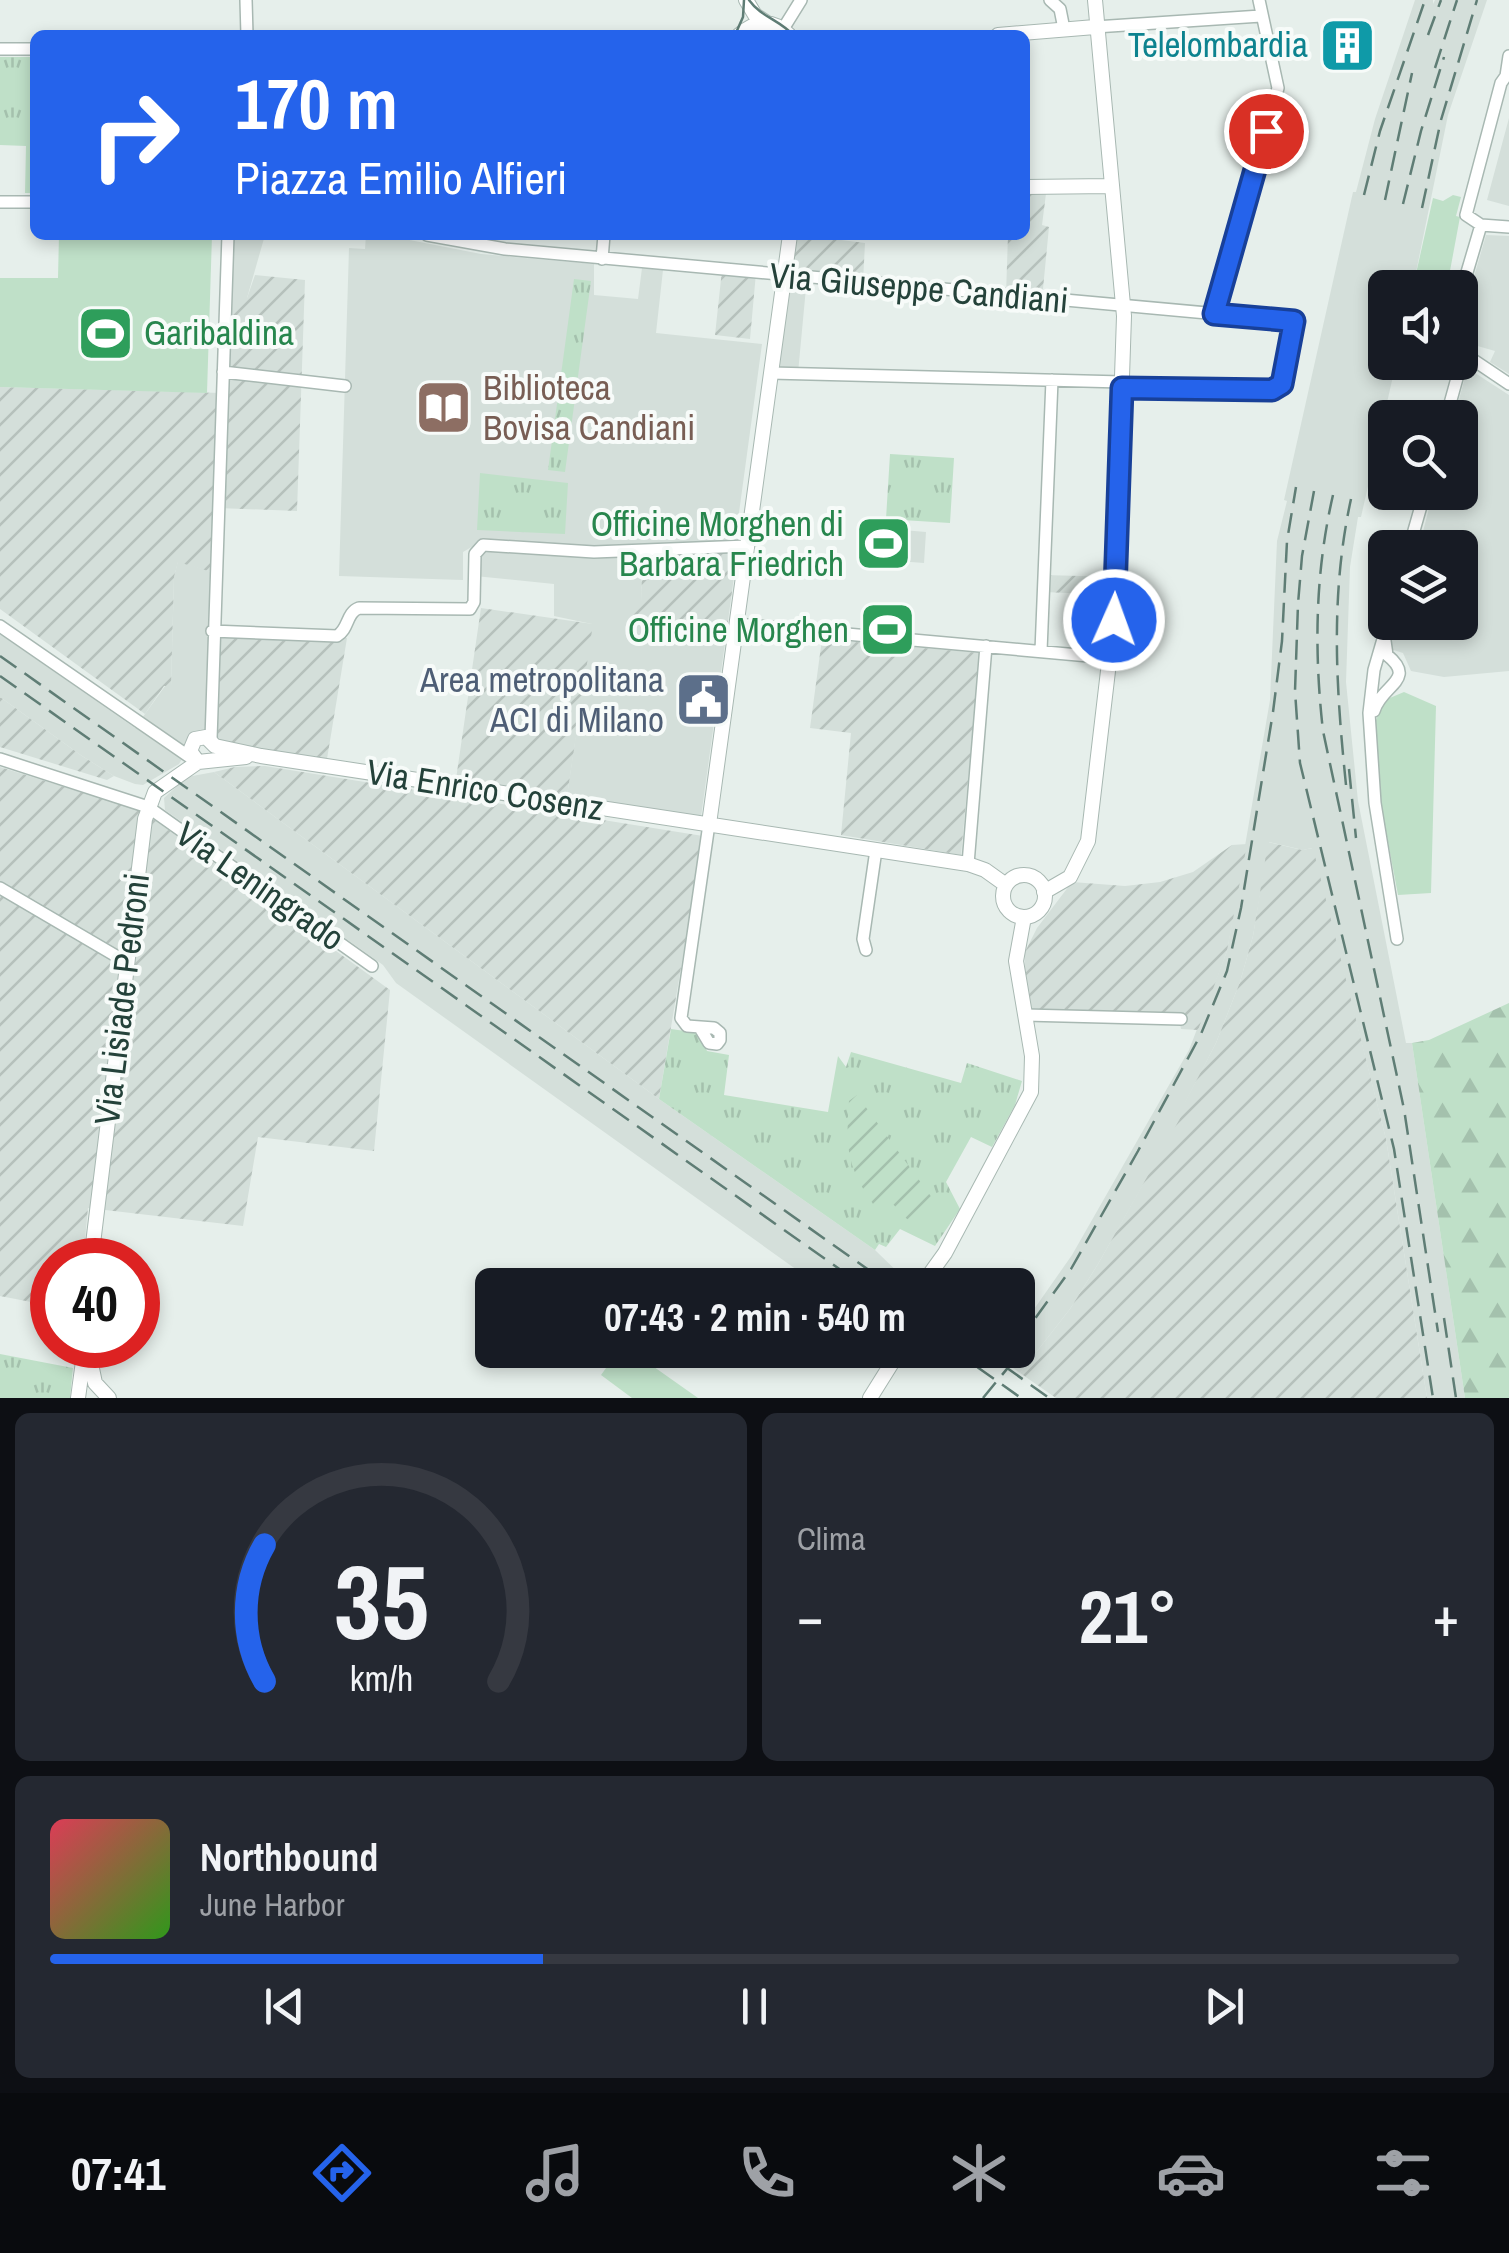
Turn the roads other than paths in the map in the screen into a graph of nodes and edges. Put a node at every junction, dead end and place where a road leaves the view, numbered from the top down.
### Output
1 (246, 0) edge
2 (801, 0) edge
3 (1050, 0) edge
4 (1095, 0) edge
5 (1259, 0) edge
6 (746, 1) edge
7 (1261, 16) junction
8 (1095, 27) junction
9 (782, 29) edge
10 (1064, 29) junction
11 (247, 30) edge
12 (742, 30) edge
13 (746, 30) edge
14 (1030, 32) edge
15 (0, 49) edge
16 (30, 49) edge
17 (1509, 56) edge
18 (1508, 76) edge
19 (1110, 186) junction
20 (1030, 187) edge
21 (0, 202) edge
22 (30, 202) edge
23 (1481, 225) junction
24 (1509, 227) edge
25 (228, 240) edge
26 (453, 240) edge
27 (604, 240) edge
28 (789, 240) edge
29 (602, 258) junction
30 (1468, 270) edge
31 (784, 275) junction
32 (1123, 307) junction
33 (1214, 314) junction
34 (1478, 363) edge
35 (223, 372) junction
36 (771, 373) junction
37 (1052, 380) junction
38 (1509, 384) edge
39 (1122, 385) junction
40 (344, 386) dead end
41 (747, 546) junction
42 (736, 624) junction
43 (0, 626) edge
44 (212, 632) junction
45 (1383, 640) edge
46 (1385, 640) edge
47 (986, 646) junction
48 (1041, 652) junction
49 (1111, 658) junction
50 (1392, 660) junction
51 (1377, 663) junction
52 (1375, 678) junction
53 (1391, 685) junction
54 (1371, 722) junction
55 (202, 750) junction
56 (0, 759) edge
57 (148, 807) junction
58 (709, 824) junction
59 (876, 850) junction
60 (968, 864) junction
61 (1006, 884) junction
62 (0, 888) edge
63 (1044, 892) junction
64 (1024, 917) junction
65 (1396, 939) dead end
66 (866, 950) dead end
67 (128, 964) junction
68 (372, 966) dead end
69 (1024, 1015) junction
70 (1182, 1019) dead end
71 (700, 1028) dead end
72 (94, 1238) edge
73 (946, 1253) junction
74 (935, 1268) edge
75 (940, 1268) edge
76 (83, 1368) edge
77 (91, 1368) edge
78 (885, 1368) edge
79 (886, 1368) edge
80 (884, 1371) junction
81 (78, 1398) edge
82 (108, 1398) edge
83 (870, 1398) edge

1 - 11 street
2 - 9 street
3 - 10 street
4 - 8 street
5 - 7 street
6 - 9 street
6 - 12 street
7 - 8 street
7 - 33 street
8 - 10 street
8 - 19 street
9 - 13 street
10 - 14 street
15 - 16 street
17 - 18 street
18 - 23 street
19 - 20 street
19 - 32 street
21 - 22 street
23 - 24 street
23 - 30 street
25 - 35 street
26 - 29 street, Via Giuseppe Candiani
27 - 29 street
28 - 31 street
29 - 31 street, Via Giuseppe Candiani
31 - 32 street, Via Giuseppe Candiani
31 - 36 street
32 - 33 street, Via Giuseppe Candiani
32 - 39 street
33 - 39 street, Via Giuseppe Candiani
34 - 38 street
35 - 40 street
35 - 44 street
36 - 37 street
36 - 41 street
37 - 39 street
37 - 48 street
39 - 49 street
41 - 42 street
41 - 44 street
42 - 47 street
42 - 58 street
43 - 55 street
44 - 55 street
45 - 51 street
46 - 50 street
47 - 48 street
47 - 60 street
48 - 49 street
49 - 63 street
50 - 51 street
50 - 53 street
51 - 52 street
52 - 53 street
52 - 54 street
53 - 54 street
54 - 65 street
55 - 57 street
55 - 58 street, Via Enrico Cosenz
56 - 57 street, Via Leningrado
57 - 67 street, Via Lisiade Pedroni
57 - 68 street, Via Leningrado
58 - 59 street, Via Enrico Cosenz
58 - 71 street
59 - 60 street, Via Enrico Cosenz
59 - 66 street
60 - 61 street, Via Enrico Cosenz
61 - 63 street
61 - 64 street
62 - 67 street
63 - 64 street
64 - 69 street
67 - 72 street, Via Lisiade Pedroni
69 - 70 street
69 - 73 street
73 - 74 street
73 - 75 street
76 - 81 street
77 - 82 street
78 - 80 street
79 - 80 street
80 - 83 street

